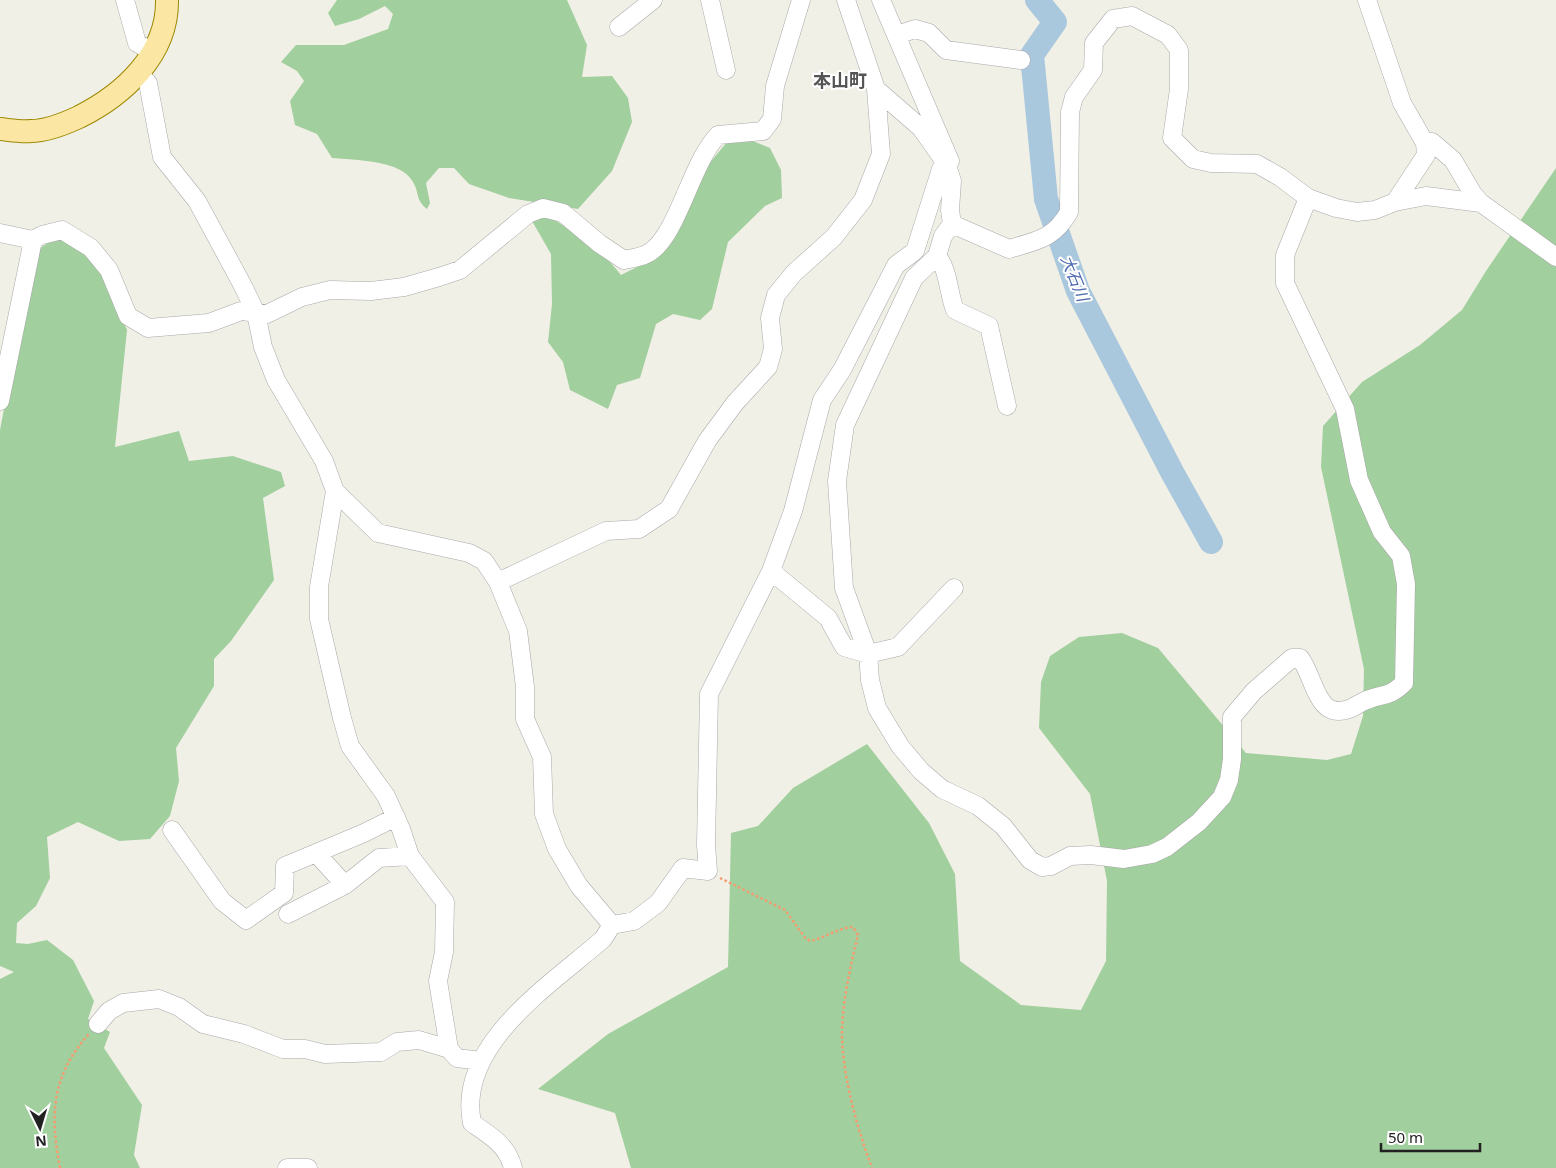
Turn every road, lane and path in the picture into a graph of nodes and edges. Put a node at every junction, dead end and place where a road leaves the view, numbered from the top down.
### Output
1 (125, 0) edge
2 (167, 0) edge
3 (653, 0) edge
4 (710, 0) edge
5 (802, 0) edge
6 (846, 0) edge
7 (881, 0) edge
8 (1367, 0) edge
9 (619, 27) dead end
10 (897, 35) junction
11 (153, 52) junction
12 (1022, 60) dead end
13 (726, 70) dead end
14 (139, 74) junction
15 (876, 89) junction
16 (0, 129) edge
17 (1425, 143) junction
18 (947, 165) junction
19 (1308, 198) junction
20 (1395, 202) junction
21 (1481, 203) junction
22 (952, 224) junction
23 (0, 233) edge
24 (32, 240) junction
25 (938, 256) junction
26 (1556, 257) edge
27 (256, 313) junction
28 (0, 402) edge
29 (1007, 406) dead end
30 (336, 491) junction
31 (771, 571) junction
32 (498, 582) junction
33 (954, 588) dead end
34 (868, 654) junction
35 (396, 817) junction
36 (172, 830) dead end
37 (316, 853) junction
38 (410, 856) junction
39 (708, 871) junction
40 (345, 885) junction
41 (288, 914) dead end
42 (612, 925) junction
43 (98, 1024) joint
44 (449, 1049) junction
45 (481, 1061) junction
46 (60, 1168) edge
47 (287, 1168) edge
48 (308, 1168) edge
49 (513, 1168) edge
50 (872, 1168) edge

1 - 11 street
2 - 11 main road
3 - 9 street
4 - 13 street
5 - 27 street
6 - 15 street
7 - 10 street
8 - 17 street
10 - 12 street
10 - 18 street
11 - 14 main road
14 - 16 main road
14 - 27 street
15 - 18 street
15 - 32 street
17 - 20 street
17 - 21 street
18 - 22 street
18 - 31 street
19 - 20 street
19 - 22 street
19 - 34 street
20 - 21 street
21 - 26 street
22 - 25 street
23 - 24 street
24 - 27 street
24 - 28 street
25 - 29 street
25 - 34 street
27 - 30 street
30 - 32 street
30 - 35 street
31 - 34 street
31 - 39 street
32 - 42 street
33 - 34 street
35 - 37 street
35 - 38 street
36 - 37 street
37 - 40 street
38 - 40 street
38 - 44 street
39 - 42 street
39 - 50 path
40 - 41 street
42 - 45 street
43 - 44 street
43 - 46 path
44 - 45 street
45 - 49 street
47 - 48 street

